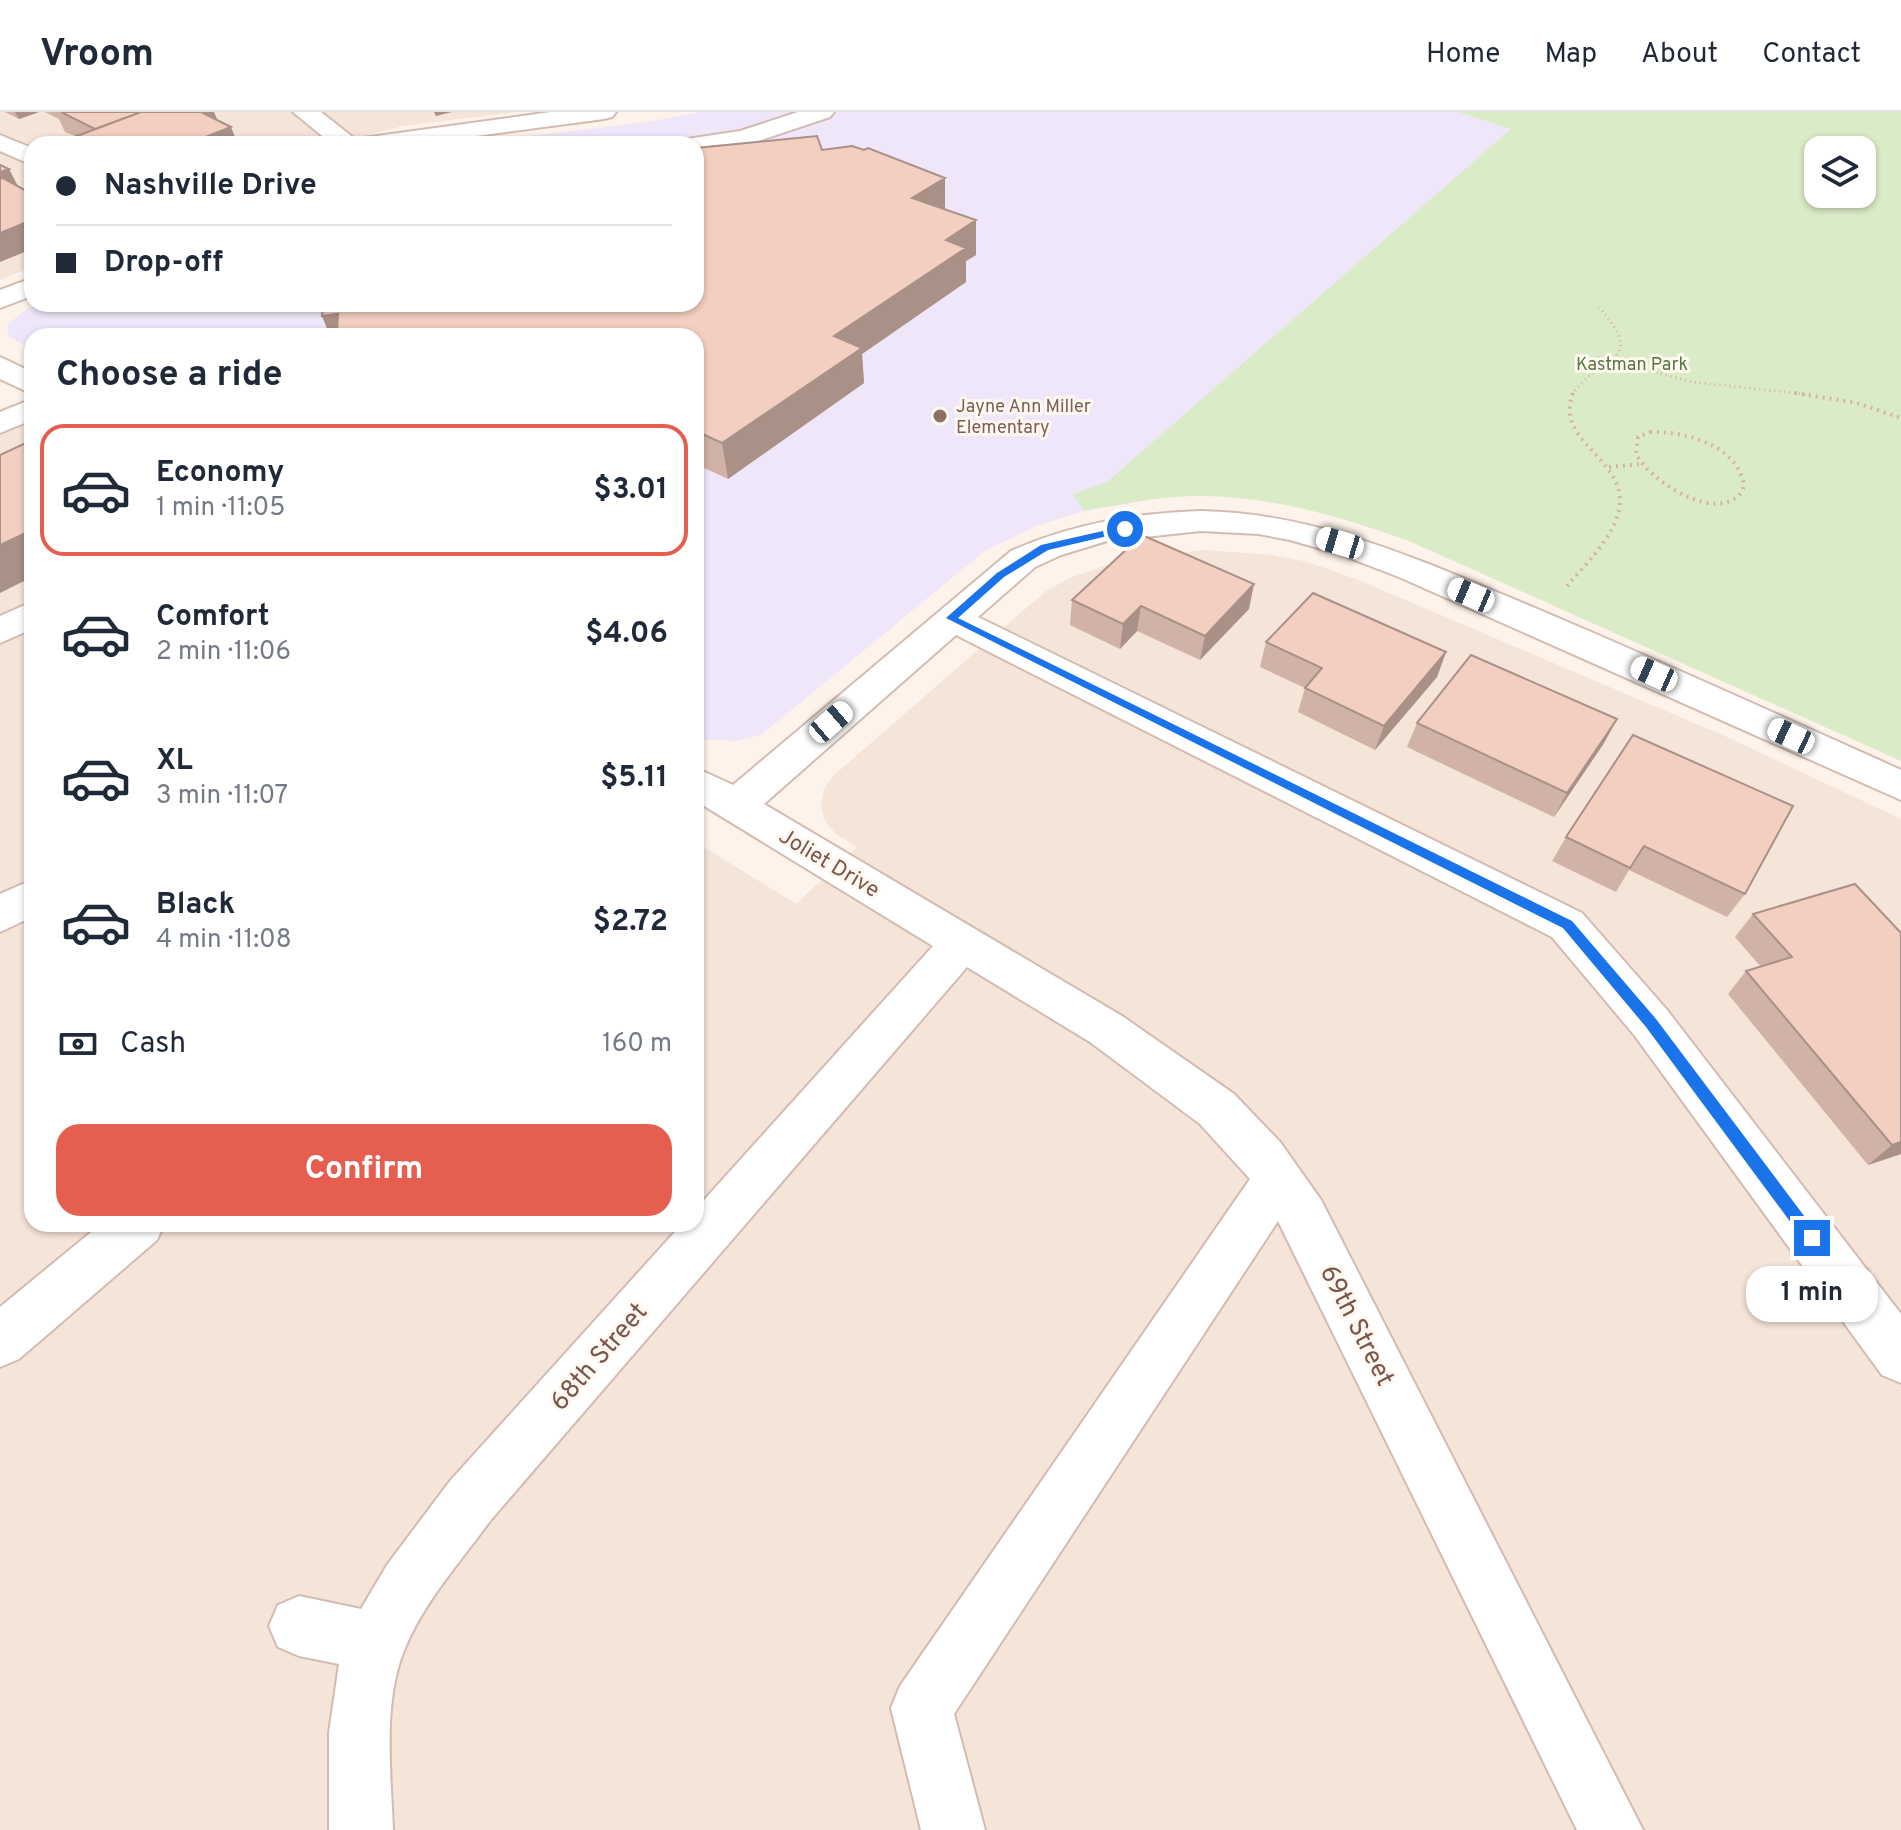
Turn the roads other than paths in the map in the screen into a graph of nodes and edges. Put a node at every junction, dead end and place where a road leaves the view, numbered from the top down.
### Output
1 (305, 112) edge
2 (822, 112) edge
3 (599, 120) edge
4 (338, 136) edge
5 (442, 136) edge
6 (0, 142) edge
7 (704, 143) edge
8 (24, 154) edge
9 (24, 290) edge
10 (0, 300) edge
11 (0, 366) edge
12 (24, 380) edge
13 (24, 412) edge
14 (0, 424) edge
15 (24, 618) edge
16 (951, 618) junction
17 (0, 631) edge
18 (1901, 786) edge
19 (704, 787) edge
20 (735, 806) junction
21 (24, 901) edge
22 (0, 915) edge
23 (964, 941) junction
24 (1278, 1180) junction
25 (129, 1232) edge
26 (0, 1341) edge
27 (1901, 1357) edge
28 (299, 1626) dead end
29 (375, 1642) junction
30 (361, 1830) edge
31 (953, 1830) edge
32 (1611, 1830) edge

1 - 4 street
2 - 7 street
3 - 5 street
6 - 8 street
9 - 10 street
11 - 12 street
13 - 14 street
15 - 17 street
16 - 18 street
16 - 20 street
16 - 27 street
19 - 20 street, Joliet Drive
20 - 23 street, Joliet Drive
21 - 22 street
23 - 24 street, 69th Street
23 - 29 street, 68th Street
24 - 31 street
24 - 32 street, 69th Street
25 - 26 street
28 - 29 street
29 - 30 street, 68th Street

